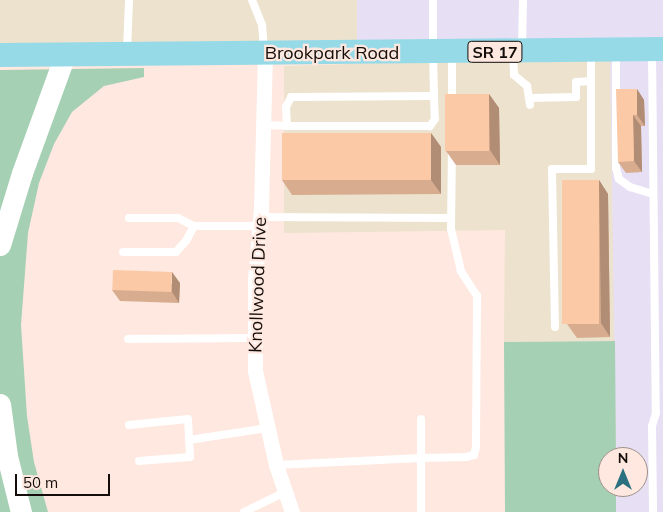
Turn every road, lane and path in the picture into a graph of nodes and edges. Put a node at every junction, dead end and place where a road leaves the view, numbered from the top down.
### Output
1 (129, 0) edge
2 (252, 0) edge
3 (433, 0) edge
4 (523, 0) edge
5 (657, 50) edge
6 (591, 51) junction
7 (616, 51) junction
8 (442, 52) junction
9 (518, 52) junction
10 (264, 54) junction
11 (0, 55) edge
12 (65, 55) junction
13 (127, 56) junction
14 (591, 81) junction
15 (434, 96) junction
16 (452, 115) edge
17 (263, 126) junction
18 (287, 126) junction
19 (452, 143) edge
20 (653, 194) junction
21 (129, 218) dead end
22 (451, 218) junction
23 (260, 221) junction
24 (194, 226) junction
25 (0, 245) edge
26 (123, 252) dead end
27 (555, 327) dead end
28 (255, 338) junction
29 (128, 339) dead end
30 (0, 404) edge
31 (659, 413) edge
32 (420, 419) dead end
33 (129, 425) dead end
34 (267, 428) junction
35 (189, 440) junction
36 (421, 458) junction
37 (139, 460) dead end
38 (276, 465) junction
39 (285, 492) junction
40 (21, 512) edge
41 (244, 512) edge
42 (292, 512) edge
43 (421, 512) edge
44 (653, 512) edge

1 - 13 lane
2 - 10 lane
3 - 8 lane
4 - 9 lane
5 - 7 main road, Brookpark Road / SR 17
5 - 20 lane
6 - 7 main road, Brookpark Road / SR 17
6 - 9 main road, Brookpark Road / SR 17
6 - 14 lane
7 - 20 lane
8 - 9 main road, Brookpark Road / SR 17
8 - 10 main road, Brookpark Road / SR 17
8 - 15 lane
8 - 16 lane
9 - 14 lane
10 - 13 main road, Brookpark Road / SR 17
10 - 17 street, Knollwood Drive
11 - 12 main road, Brookpark Road / SR 17
12 - 13 main road, Brookpark Road / SR 17
12 - 25 street
14 - 27 lane
15 - 18 lane
15 - 18 lane
17 - 18 lane
17 - 23 street, Knollwood Drive
19 - 22 lane
20 - 31 lane
21 - 24 lane
22 - 23 lane
22 - 36 lane
23 - 24 lane
23 - 28 street, Knollwood Drive
24 - 26 lane
28 - 29 lane
28 - 34 street, Knollwood Drive
30 - 40 street
31 - 44 lane
32 - 36 lane
33 - 35 lane
34 - 35 lane
34 - 38 street, Knollwood Drive
35 - 37 lane
36 - 38 lane
36 - 43 lane
38 - 39 street, Knollwood Drive
39 - 41 lane
39 - 42 street, Knollwood Drive

